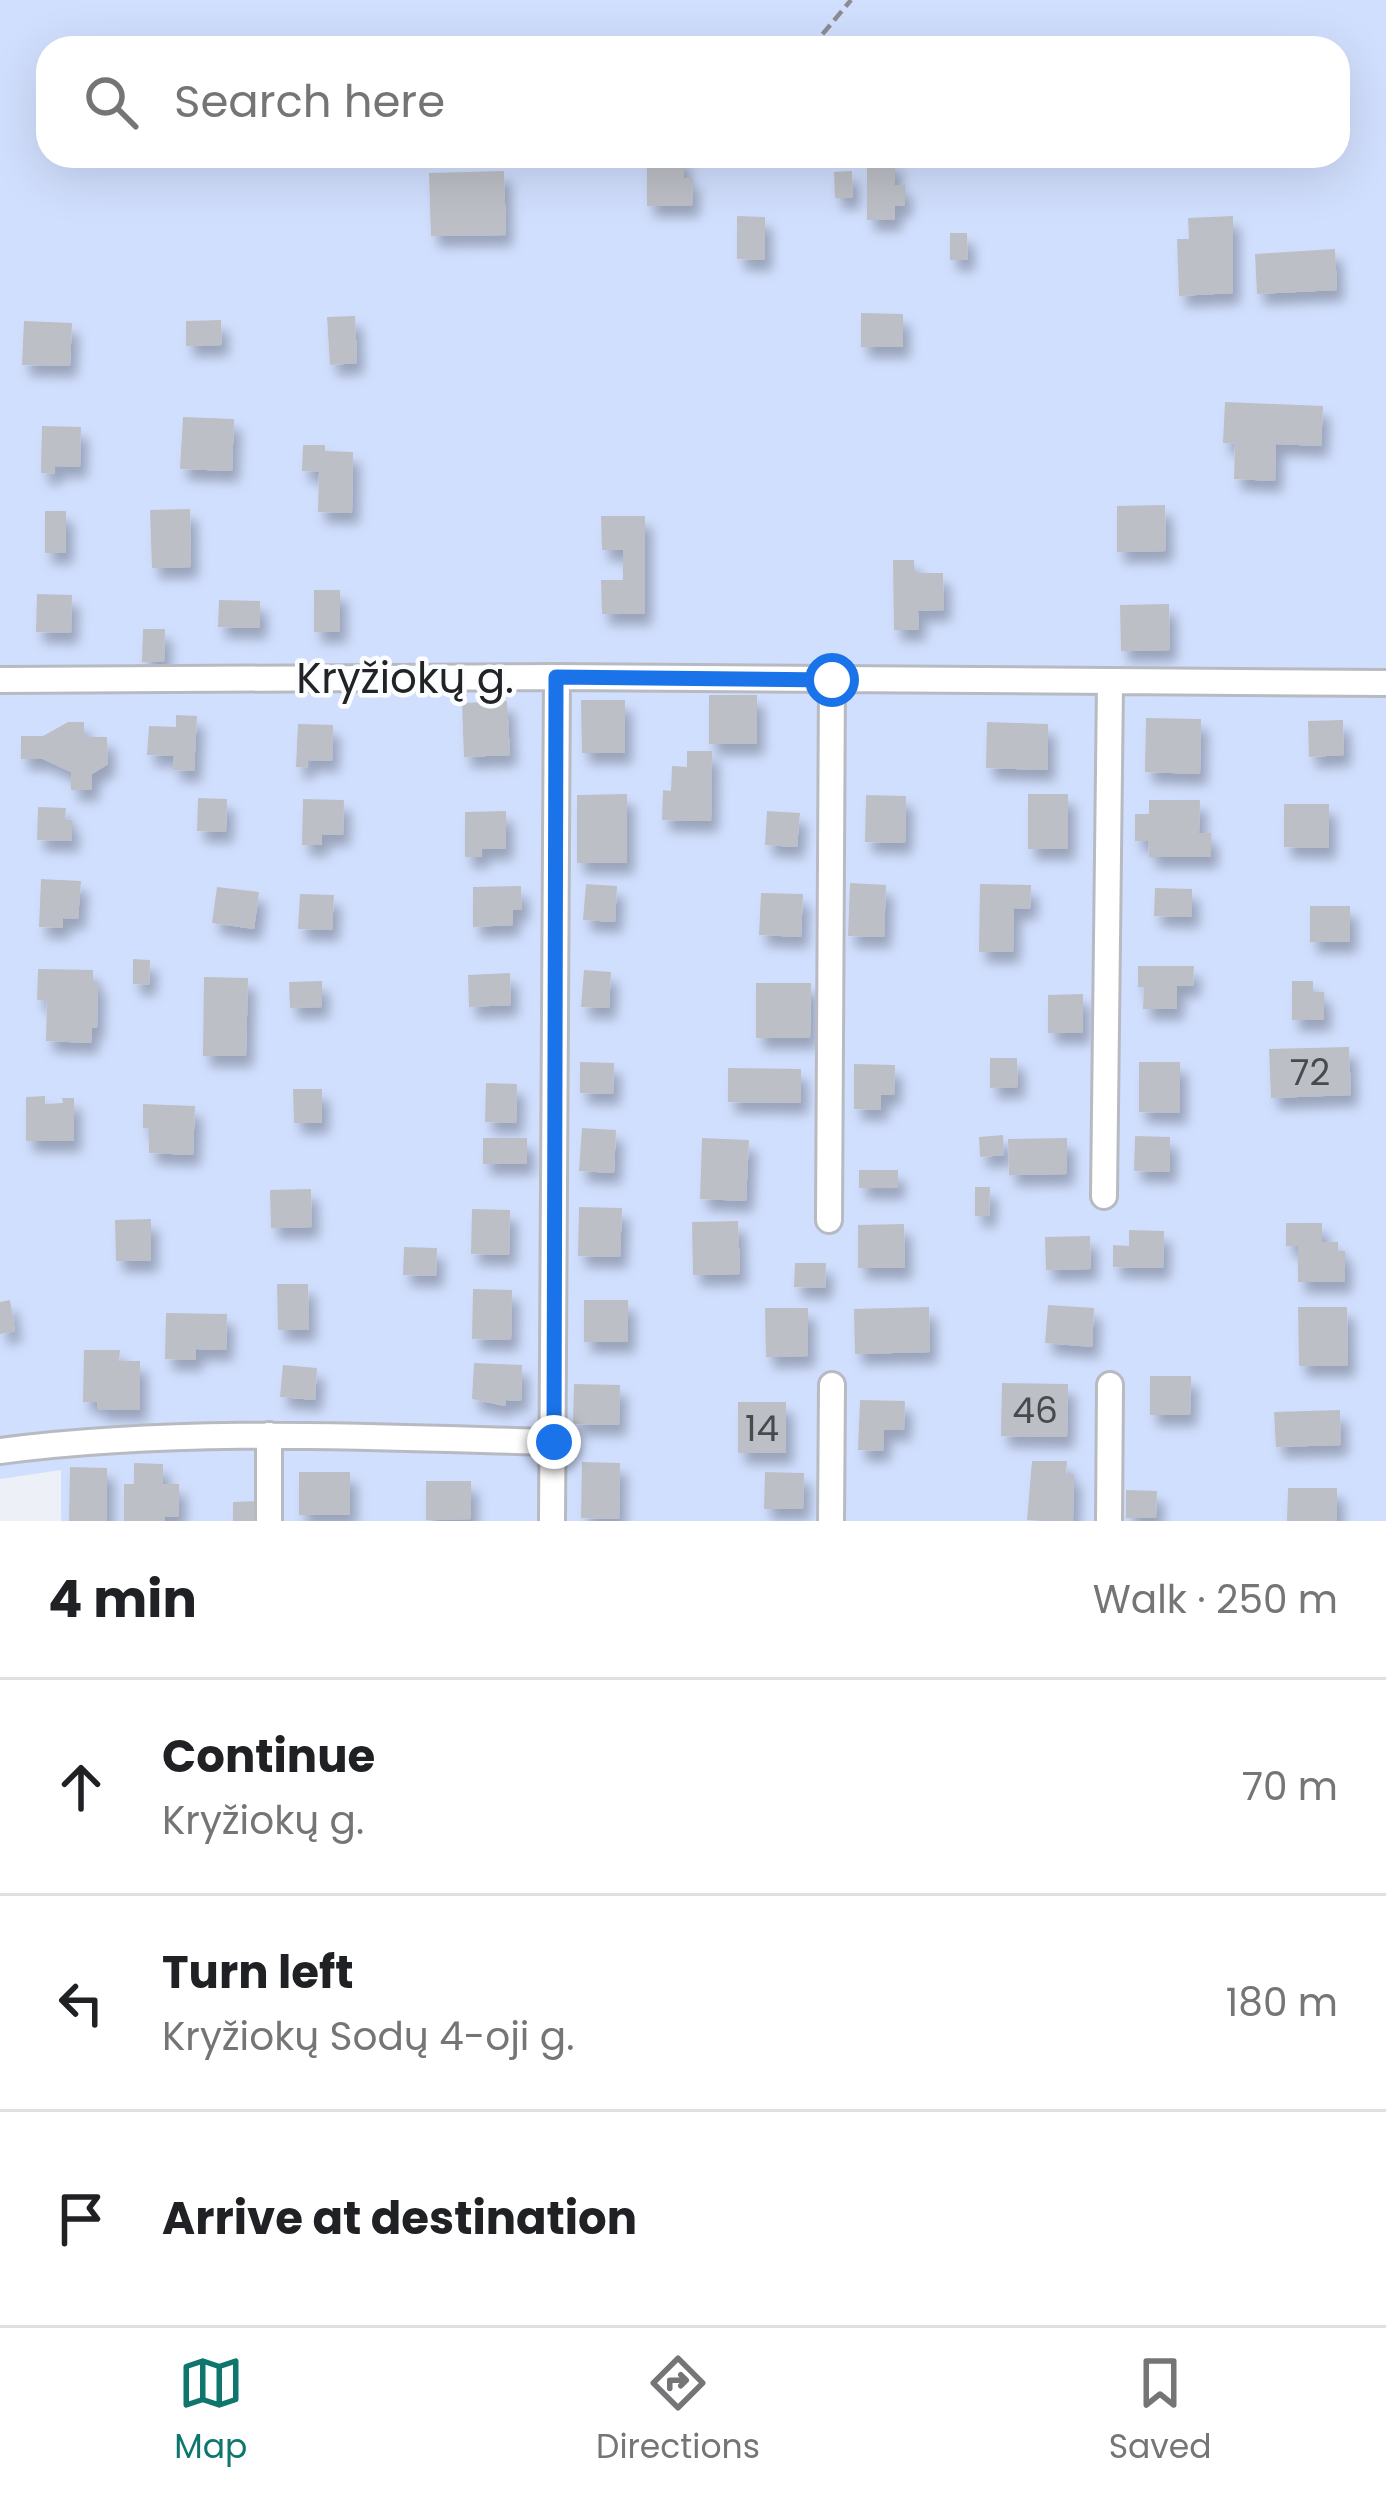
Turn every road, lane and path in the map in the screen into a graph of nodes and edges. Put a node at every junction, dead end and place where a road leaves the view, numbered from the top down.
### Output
1 (851, 0) edge
2 (822, 36) edge
3 (556, 677) junction
4 (0, 680) edge
5 (832, 680) junction
6 (1386, 683) edge
7 (1110, 684) junction
8 (1104, 1196) dead end
9 (829, 1220) dead end
10 (832, 1385) dead end
11 (1110, 1385) dead end
12 (269, 1435) junction
13 (554, 1442) junction
14 (0, 1451) edge
15 (269, 1521) edge
16 (552, 1521) edge
17 (831, 1521) edge
18 (1109, 1521) edge

1 - 2 path
3 - 4 street, Kryžiokų g.
3 - 5 street, Kryžiokų g.
3 - 13 street
5 - 7 street, Kryžiokų g.
5 - 9 street
6 - 7 street, Kryžiokų g.
7 - 8 street
10 - 17 street
11 - 18 street
12 - 13 street
12 - 14 street
12 - 15 street
13 - 16 street

